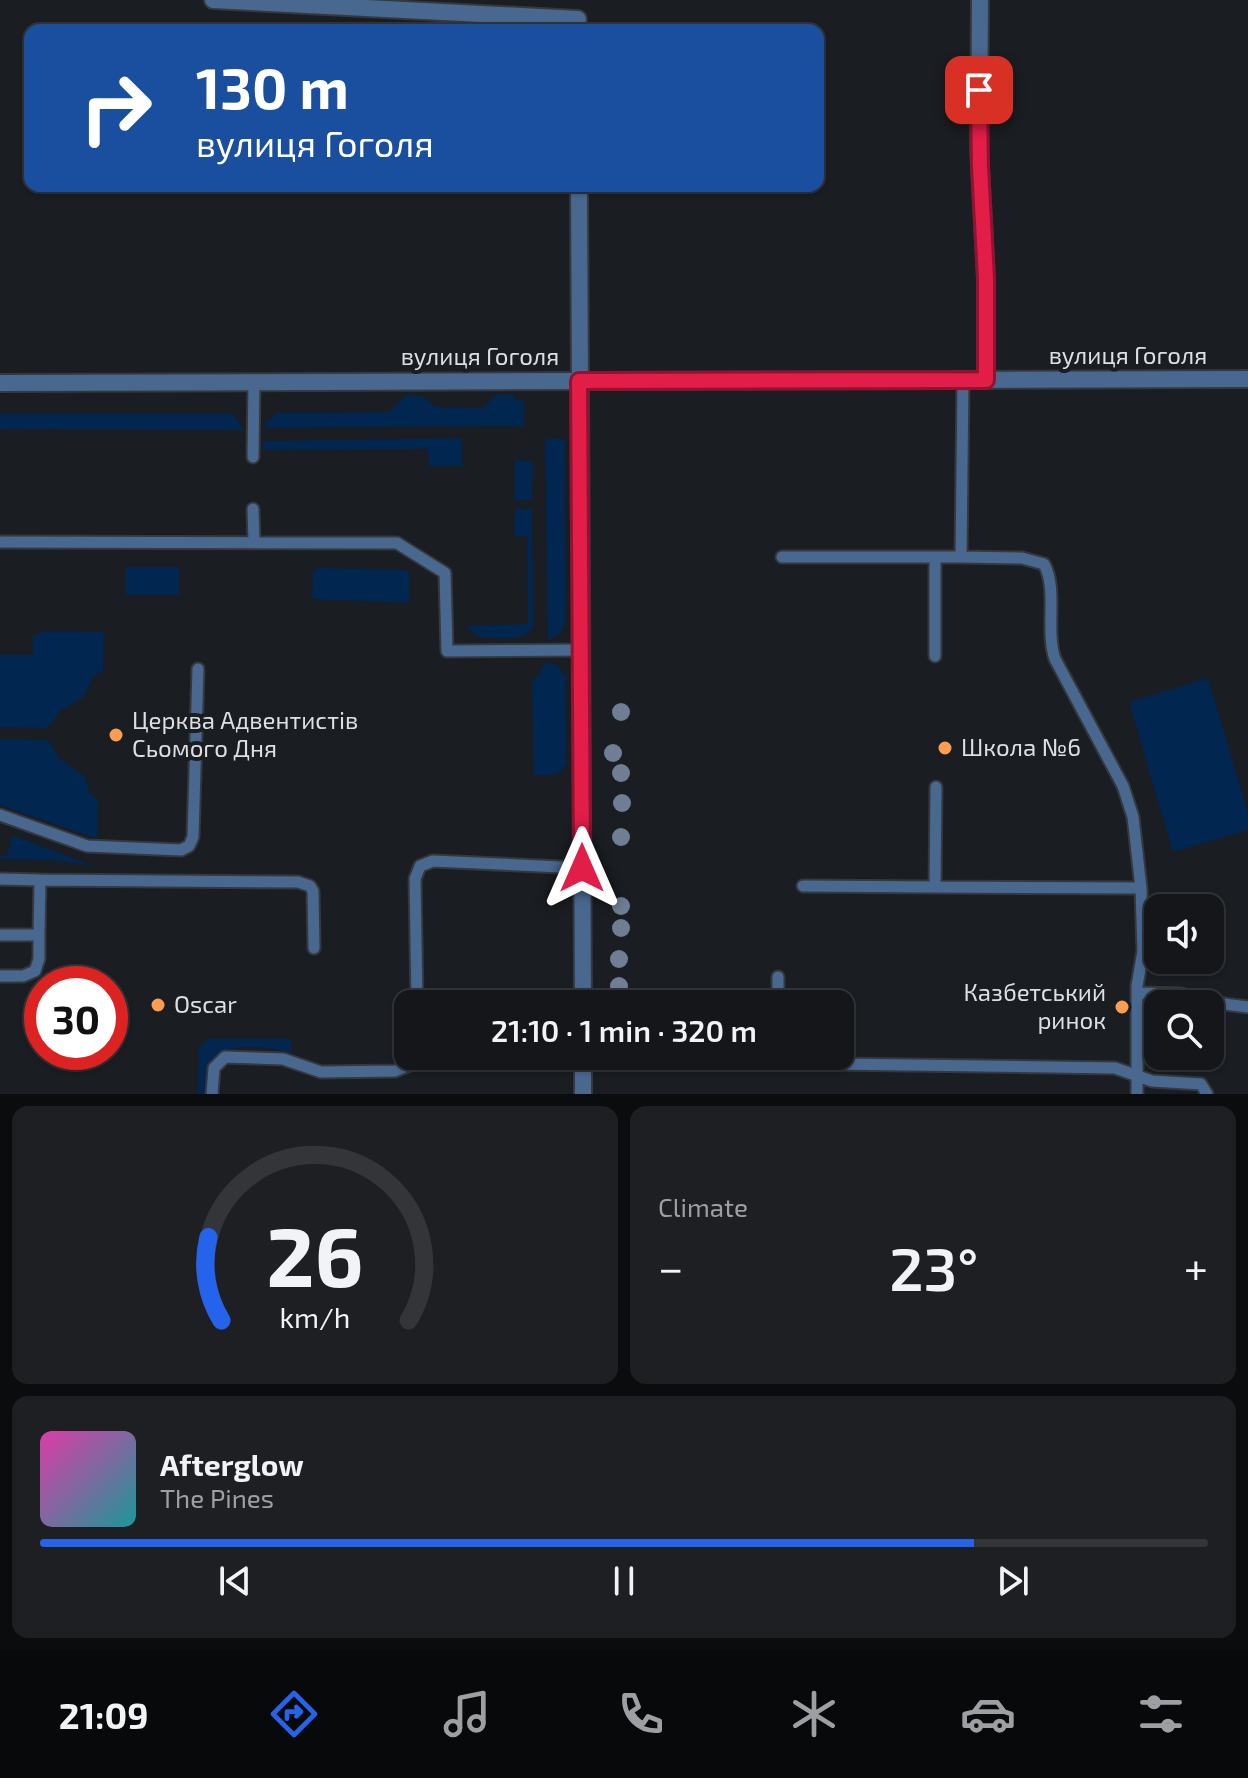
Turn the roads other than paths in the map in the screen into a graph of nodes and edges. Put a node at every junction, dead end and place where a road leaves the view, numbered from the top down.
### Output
1 (213, 0) edge
2 (578, 0) edge
3 (980, 0) edge
4 (578, 24) edge
5 (579, 192) edge
6 (1248, 379) edge
7 (963, 380) junction
8 (986, 380) junction
9 (579, 381) junction
10 (254, 382) junction
11 (0, 383) edge
12 (253, 457) dead end
13 (253, 509) dead end
14 (254, 541) junction
15 (0, 542) edge
16 (782, 557) dead end
17 (935, 557) junction
18 (961, 557) junction
19 (581, 650) junction
20 (935, 656) dead end
21 (198, 669) dead end
22 (936, 787) dead end
23 (0, 815) edge
24 (582, 868) junction
25 (0, 879) edge
26 (40, 880) junction
27 (803, 886) dead end
28 (935, 887) junction
29 (1141, 888) junction
30 (0, 935) edge
31 (39, 935) junction
32 (314, 948) dead end
33 (0, 976) edge
34 (778, 977) dead end
35 (417, 990) edge
36 (583, 990) edge
37 (778, 990) edge
38 (1137, 993) junction
39 (1248, 1007) edge
40 (854, 1064) edge
41 (397, 1070) edge
42 (583, 1070) edge
43 (1137, 1076) junction
44 (212, 1094) edge
45 (583, 1094) edge
46 (1137, 1094) edge
47 (1207, 1094) edge

1 - 4 street
2 - 4 street
3 - 8 street
5 - 9 street
6 - 8 street, вулиця Гоголя
7 - 8 street, вулиця Гоголя
7 - 9 street, вулиця Гоголя
7 - 18 lane
9 - 10 street, вулиця Гоголя
9 - 19 street
10 - 11 street, вулиця Гоголя
10 - 12 lane
13 - 14 lane
14 - 15 lane
14 - 19 lane
16 - 17 lane
17 - 18 lane
17 - 20 lane
18 - 29 lane
19 - 24 street
21 - 23 lane
22 - 28 lane
24 - 35 lane
24 - 36 street
25 - 26 lane
26 - 31 lane
26 - 32 lane
27 - 28 lane
28 - 29 lane
29 - 38 lane
30 - 31 lane
31 - 33 lane
34 - 37 lane
38 - 39 lane
38 - 43 lane
40 - 43 lane
41 - 44 lane
42 - 45 street
43 - 46 lane
43 - 47 lane

